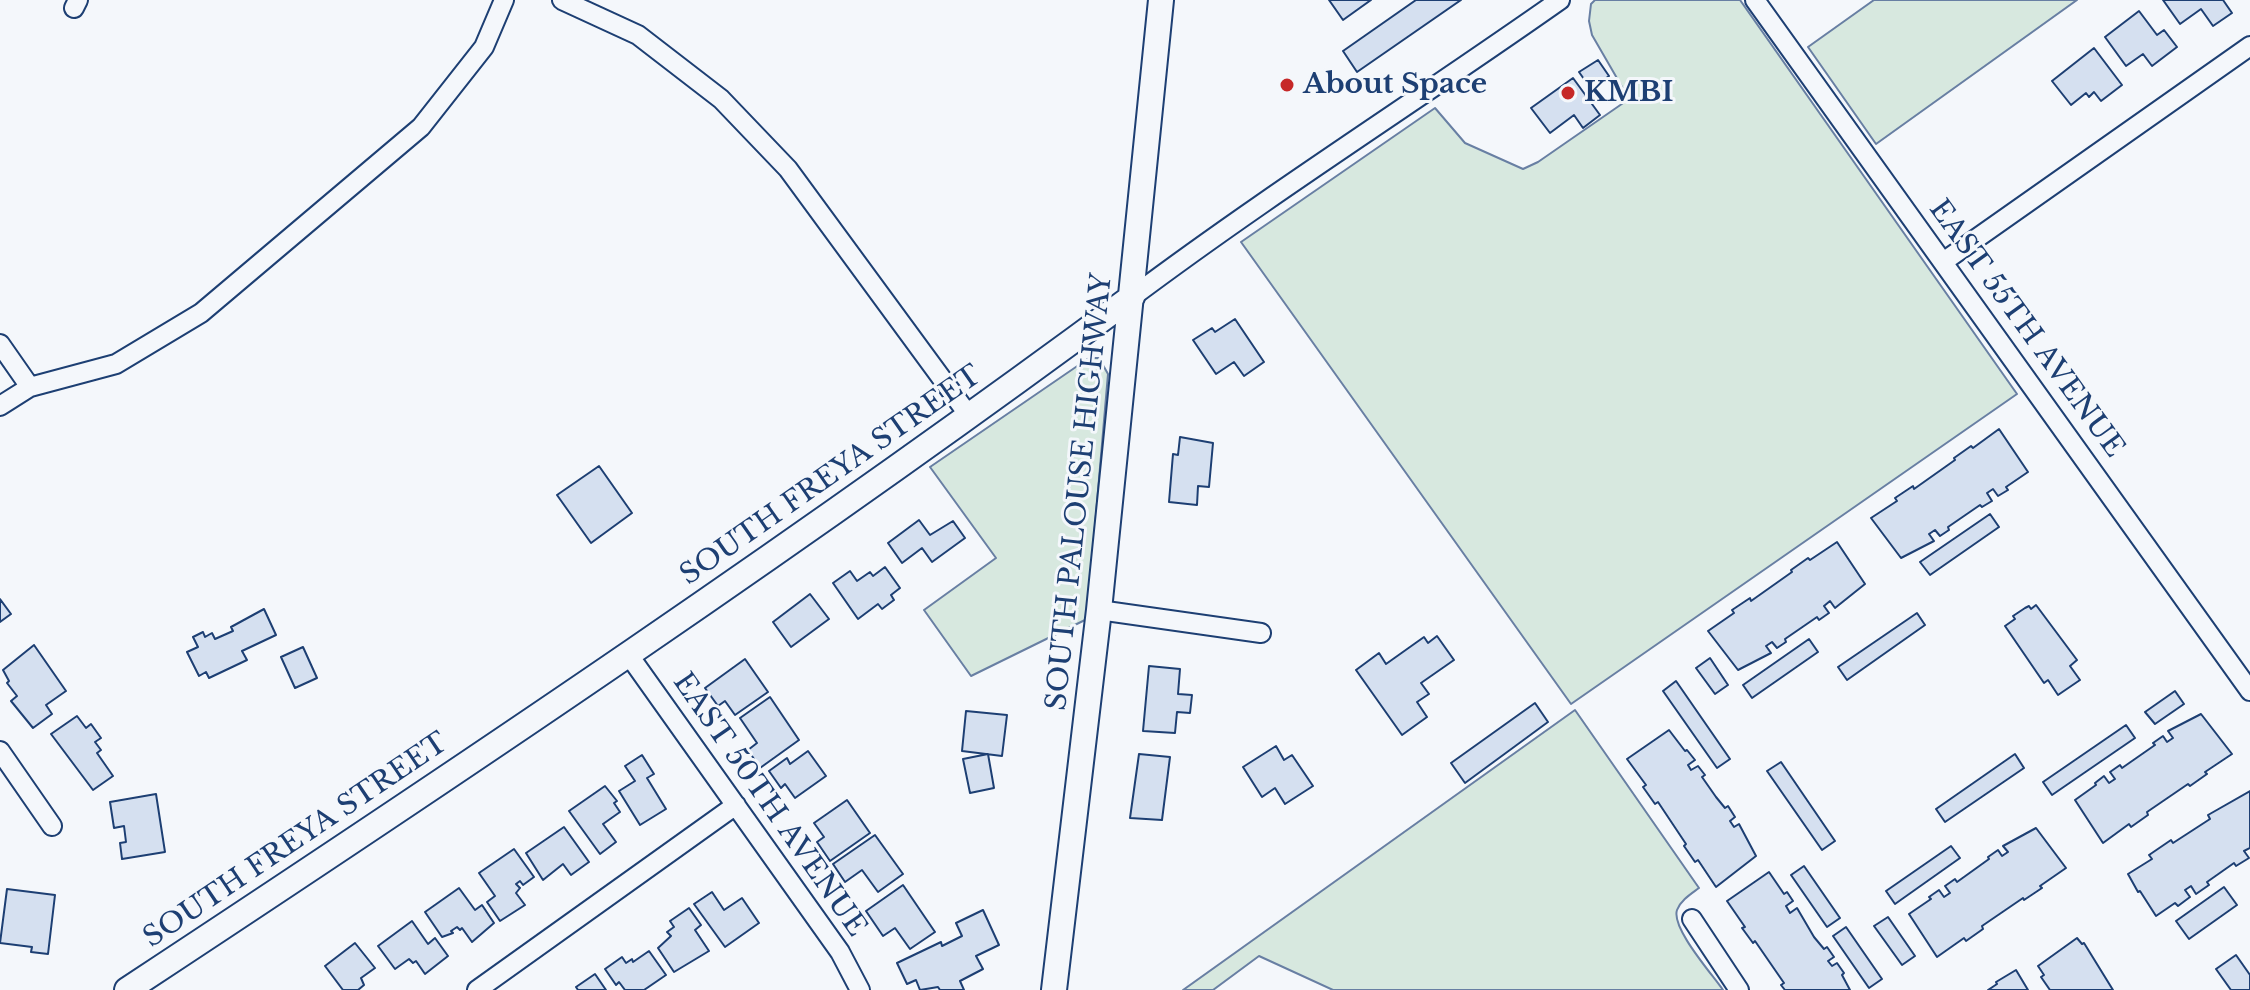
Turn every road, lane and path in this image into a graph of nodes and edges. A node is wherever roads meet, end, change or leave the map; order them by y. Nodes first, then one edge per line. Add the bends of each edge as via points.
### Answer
1 (504, 0) edge
2 (562, 0) edge
3 (1161, 0) edge
4 (1560, 0) edge
5 (1755, 0) edge
6 (2250, 46) edge
7 (1943, 262) junction
8 (1132, 297) junction
9 (0, 344) edge
10 (30, 387) junction
11 (0, 406) edge
12 (970, 417) junction
13 (1099, 610) junction
14 (1261, 633) dead end
15 (628, 654) junction
16 (2250, 691) edge
17 (0, 751) edge
18 (736, 805) junction
19 (52, 826) dead end
20 (1692, 919) dead end
21 (127, 990) edge
22 (477, 990) edge
23 (860, 990) edge
24 (1054, 990) edge
25 (1739, 990) edge

1 - 10 street via 484,47 421,127 201,313 116,364
2 - 12 street via 638,35 721,99 788,169
3 - 8 main road, SOUTH PALOUSE HIGHWAY
4 - 8 street, SOUTH FREYA STREET via 1228,225
5 - 7 street, EAST 55TH AVENUE
6 - 7 street
7 - 16 street, EAST 55TH AVENUE
8 - 12 main road, SOUTH FREYA STREET
8 - 13 main road, SOUTH PALOUSE HIGHWAY
9 - 10 street
10 - 11 street
12 - 15 main road, SOUTH FREYA STREET
13 - 14 street
13 - 24 main road, SOUTH PALOUSE HIGHWAY
15 - 18 street, EAST 50TH AVENUE
15 - 21 main road, SOUTH FREYA STREET
17 - 19 street
18 - 22 street
18 - 23 street, EAST 50TH AVENUE via 840,952
20 - 25 street

